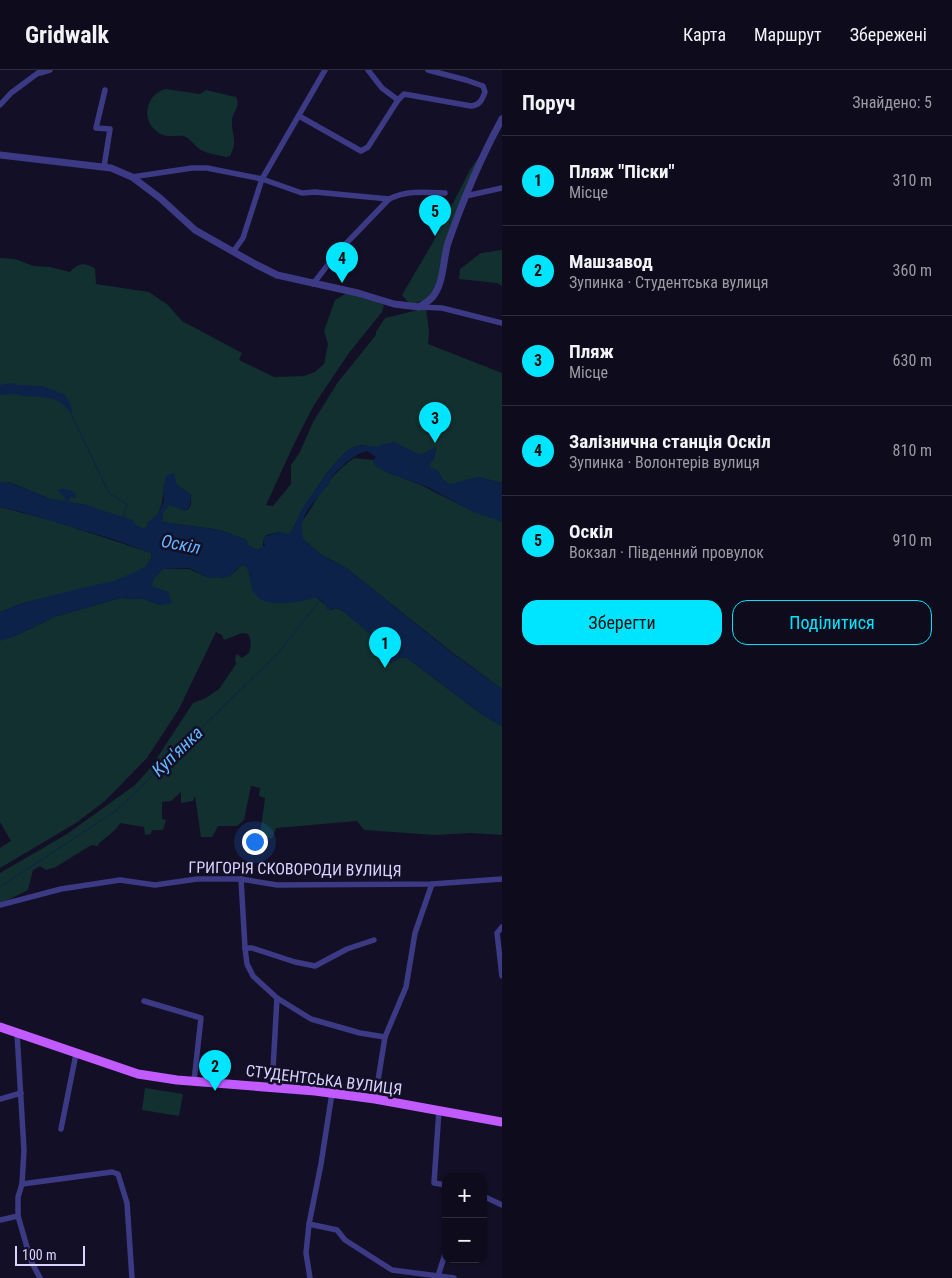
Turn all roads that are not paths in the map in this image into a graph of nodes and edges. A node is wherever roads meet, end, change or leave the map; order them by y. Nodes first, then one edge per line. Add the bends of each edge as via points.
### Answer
1 (42, 70) edge
2 (50, 70) edge
3 (325, 70) edge
4 (368, 70) edge
5 (428, 70) edge
6 (35, 74) junction
7 (105, 90) dead end
8 (398, 100) junction
9 (0, 105) edge
10 (299, 116) junction
11 (502, 119) edge
12 (0, 156) edge
13 (104, 167) junction
14 (132, 177) junction
15 (262, 179) junction
16 (502, 188) edge
17 (445, 193) dead end
18 (466, 196) junction
19 (389, 199) junction
20 (233, 252) junction
21 (313, 284) junction
22 (419, 307) junction
23 (502, 323) edge
24 (241, 879) junction
25 (502, 879) edge
26 (432, 884) junction
27 (0, 906) edge
28 (502, 927) edge
29 (374, 940) dead end
30 (245, 948) junction
31 (502, 976) edge
32 (277, 998) junction
33 (144, 1001) dead end
34 (0, 1027) edge
35 (17, 1033) junction
36 (385, 1037) junction
37 (76, 1054) junction
38 (194, 1081) junction
39 (272, 1087) junction
40 (21, 1093) junction
41 (332, 1093) junction
42 (0, 1099) edge
43 (375, 1099) junction
44 (440, 1110) junction
45 (502, 1122) edge
46 (61, 1128) dead end
47 (22, 1184) junction
48 (442, 1184) edge
49 (487, 1198) edge
50 (502, 1206) edge
51 (18, 1216) junction
52 (0, 1220) edge
53 (309, 1224) junction
54 (442, 1263) edge
55 (438, 1276) junction
56 (40, 1278) edge
57 (132, 1278) edge
58 (310, 1278) edge
59 (454, 1278) edge

1 - 6 street
2 - 6 street
3 - 10 street
4 - 8 street via 382,88
5 - 8 street via 483,86 485,92 481,102 471,106 404,94
6 - 9 street
7 - 13 street via 96,128 110,129
8 - 10 street via 368,147 361,151
10 - 15 street
11 - 18 street via 481,158
12 - 13 street
13 - 14 street
14 - 15 street via 206,168
14 - 20 street via 195,230
15 - 19 street via 302,193
15 - 20 street via 243,238
16 - 18 street
17 - 19 street via 414,192
18 - 22 street via 447,246 438,286 434,295
19 - 21 street
20 - 21 street via 277,275
21 - 22 street
22 - 23 street via 442,308
24 - 26 street, ГРИГОРІЯ СКОВОРОДИ ВУЛИЦЯ via 278,885
24 - 27 street, ГРИГОРІЯ СКОВОРОДИ ВУЛИЦЯ via 197,879 155,884 120,880 61,888
24 - 30 street
25 - 26 street, ГРИГОРІЯ СКОВОРОДИ ВУЛИЦЯ
26 - 36 street via 415,933 406,987
28 - 31 street via 497,933
29 - 30 street via 347,949 315,966
30 - 32 street via 252,976
32 - 36 street via 310,1019
32 - 39 street
33 - 38 street via 201,1018
34 - 35 main road, СТУДЕНТСЬКА ВУЛИЦЯ
35 - 37 main road, СТУДЕНТСЬКА ВУЛИЦЯ
35 - 40 street
36 - 43 street
37 - 38 main road, СТУДЕНТСЬКА ВУЛИЦЯ via 138,1074
37 - 46 street
38 - 39 main road, СТУДЕНТСЬКА ВУЛИЦЯ
39 - 41 main road, СТУДЕНТСЬКА ВУЛИЦЯ
40 - 42 street
40 - 47 street
41 - 43 main road, СТУДЕНТСЬКА ВУЛИЦЯ
41 - 53 street
43 - 44 main road, СТУДЕНТСЬКА ВУЛИЦЯ
44 - 45 main road, СТУДЕНТСЬКА ВУЛИЦЯ
44 - 48 street via 434,1182
47 - 51 street
47 - 57 street via 112,1172 118,1174 127,1204
49 - 50 street
51 - 52 street
51 - 56 street via 30,1261
53 - 55 street via 337,1230 345,1240 392,1270
53 - 58 street via 306,1253
54 - 55 street
55 - 59 street

